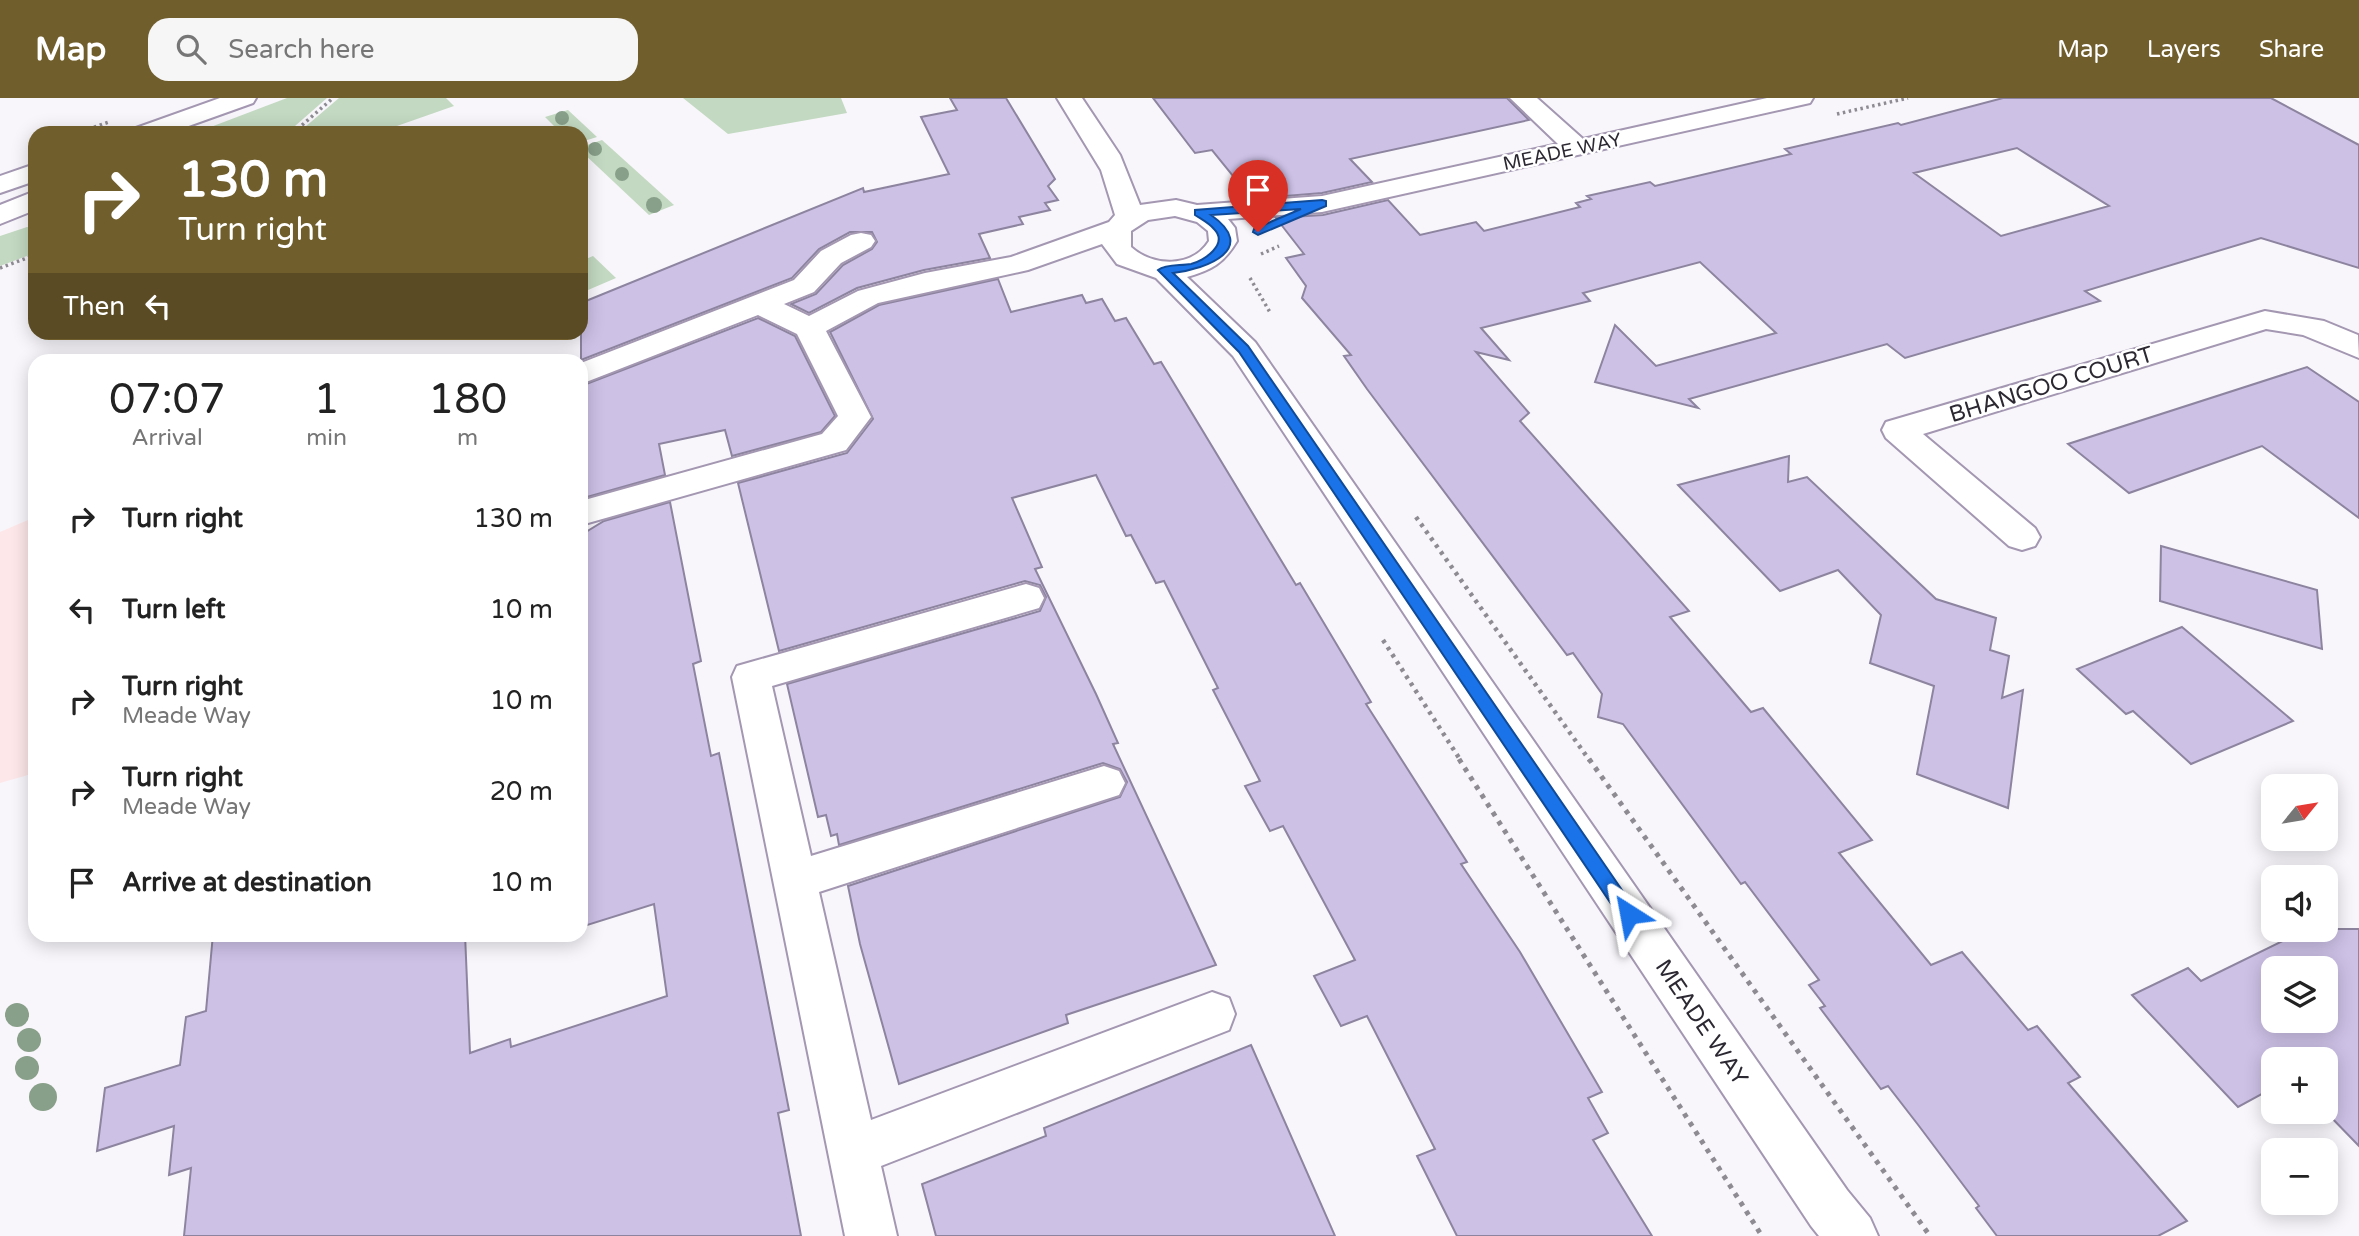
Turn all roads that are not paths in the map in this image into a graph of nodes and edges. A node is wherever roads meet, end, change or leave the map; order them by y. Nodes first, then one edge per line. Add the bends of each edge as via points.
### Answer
1 (246, 98) edge
2 (1069, 98) edge
3 (1522, 98) edge
4 (1801, 98) edge
5 (165, 126) edge
6 (188, 126) edge
7 (1103, 146) junction
8 (1578, 148) junction
9 (28, 175) edge
10 (0, 185) edge
11 (28, 202) edge
12 (1322, 204) junction
13 (1188, 211) junction
14 (0, 216) edge
15 (1124, 223) junction
16 (861, 241) dead end
17 (1216, 255) junction
18 (1134, 263) junction
19 (1018, 264) junction
20 (1164, 270) junction
21 (804, 286) junction
22 (759, 304) junction
23 (852, 306) junction
24 (808, 327) junction
25 (2359, 348) edge
26 (1244, 349) junction
27 (588, 371) edge
28 (588, 511) edge
29 (2022, 537) dead end
30 (1026, 598) dead end
31 (1104, 783) dead end
32 (795, 880) junction
33 (1212, 1014) dead end
34 (853, 1152) junction
35 (1839, 1227) edge
36 (871, 1236) edge

1 - 5 street
1 - 6 street
2 - 7 street
3 - 8 street
4 - 8 street, MEADE WAY
7 - 13 street via 1144,187
7 - 15 street via 1126,197
8 - 12 street, MEADE WAY
9 - 10 street
11 - 14 street
12 - 13 street, MEADE WAY
12 - 17 street, MEADE WAY
13 - 15 street, MEADE WAY via 1159,209
13 - 17 street via 1221,228 1225,238
15 - 18 street via 1115,237 1117,247
15 - 19 street, MEADE WAY
16 - 21 street via 831,257
17 - 20 street via 1195,267
17 - 26 street, MEADE WAY
18 - 19 street
18 - 20 street
19 - 23 street via 925,282 868,297
20 - 26 street, MEADE WAY
21 - 22 street
21 - 23 street
22 - 24 street
22 - 27 street
23 - 24 street
24 - 28 street via 855,417 834,442
25 - 29 street, BHANGOO COURT via 2325,330 2292,321 2264,320 1898,430
26 - 35 street, MEADE WAY
30 - 32 street via 751,677
31 - 32 street
32 - 34 street
33 - 34 street
34 - 36 street

